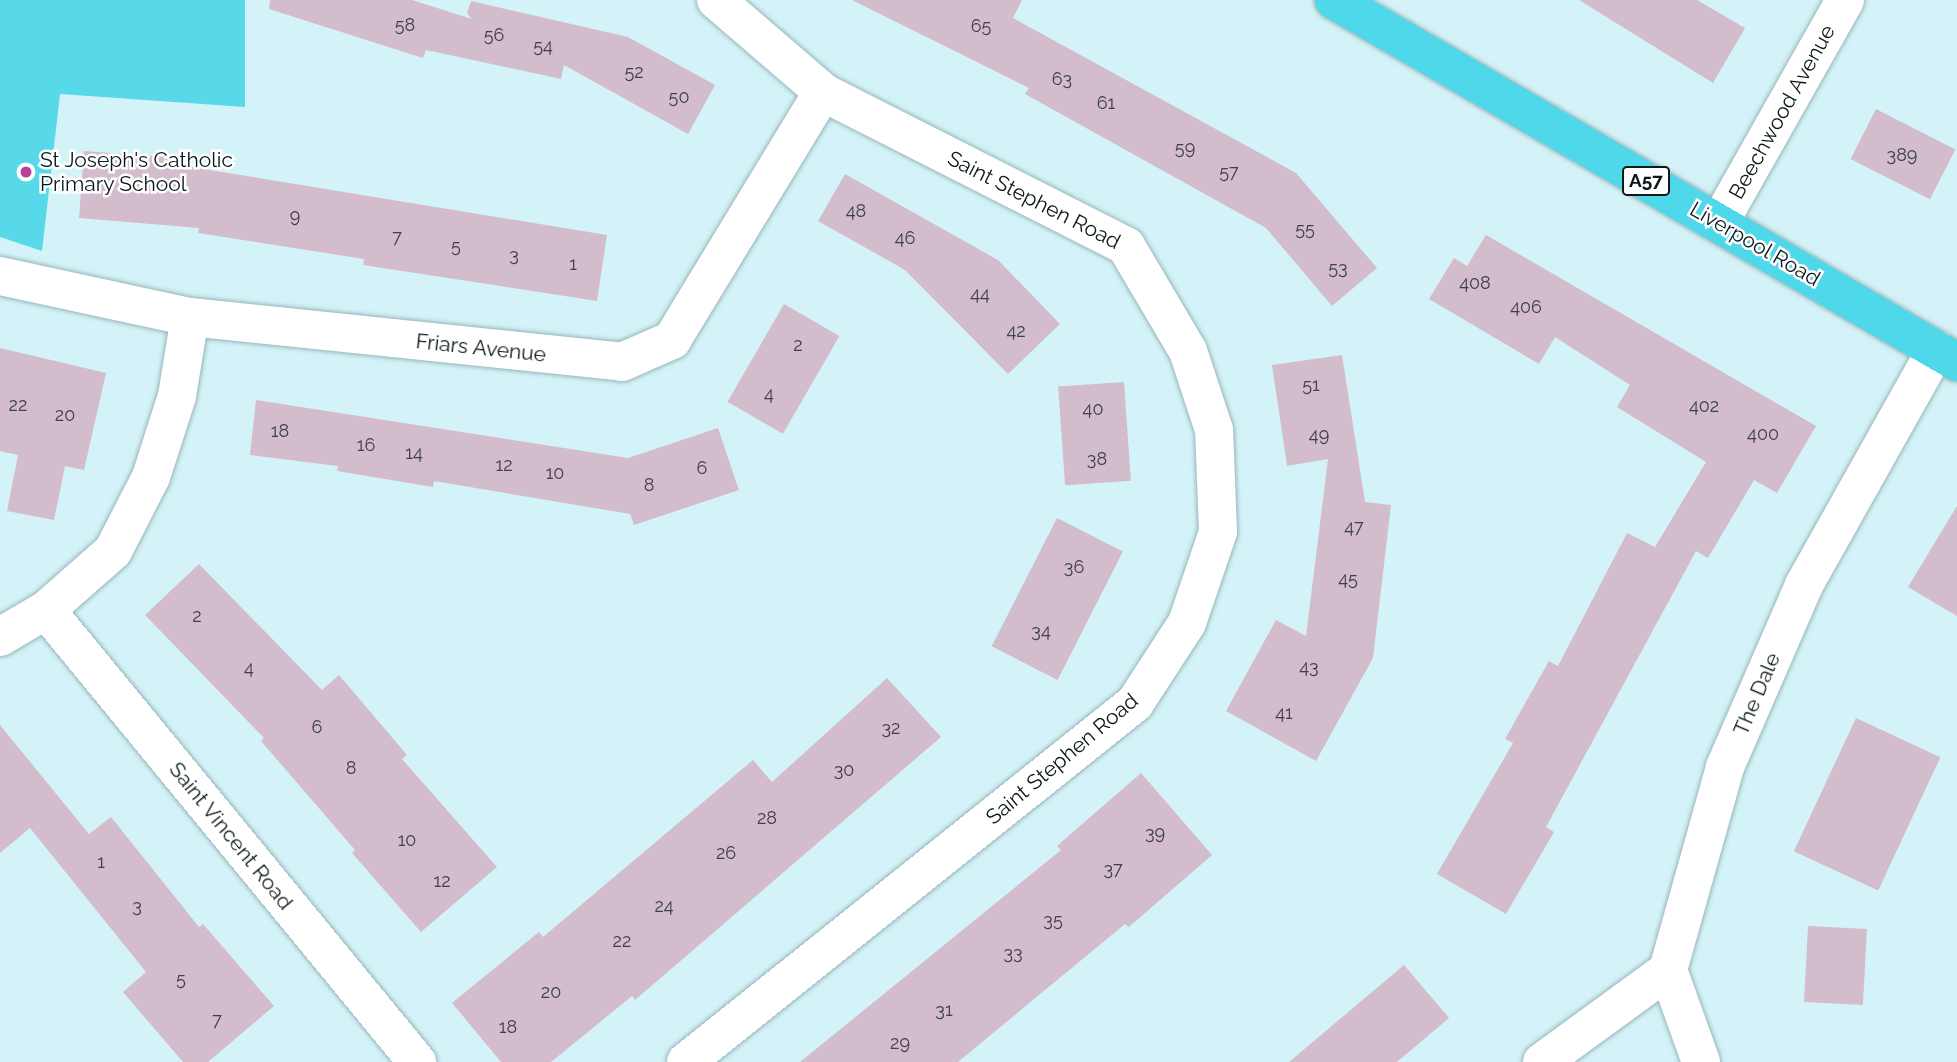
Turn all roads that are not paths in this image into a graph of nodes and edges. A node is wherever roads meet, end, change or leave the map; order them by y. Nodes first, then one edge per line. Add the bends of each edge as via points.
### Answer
1 (716, 0) edge
2 (1334, 0) edge
3 (1844, 0) edge
4 (823, 92) junction
5 (1719, 223) junction
6 (0, 276) edge
7 (190, 317) junction
8 (1947, 356) edge
9 (46, 610) junction
10 (0, 637) edge
11 (1668, 970) junction
12 (416, 1062) edge
13 (685, 1062) edge
14 (1542, 1062) edge
15 (1701, 1062) edge

1 - 4 street, Saint Stephen Road
2 - 5 highway, Liverpool Road / A57
3 - 5 street, Beechwood Avenue
4 - 7 street, Friars Avenue via 672,340 622,362
4 - 13 street, Saint Stephen Road via 1126,246 1188,351 1214,430 1218,532 1186,622 1135,703
5 - 8 highway, Liverpool Road / A57
6 - 7 street, Friars Avenue
7 - 9 street via 177,396 151,477 113,551
8 - 11 street, The Dale via 1804,585 1726,767
9 - 10 street
9 - 12 street, Saint Vincent Road
11 - 14 street
11 - 15 street

